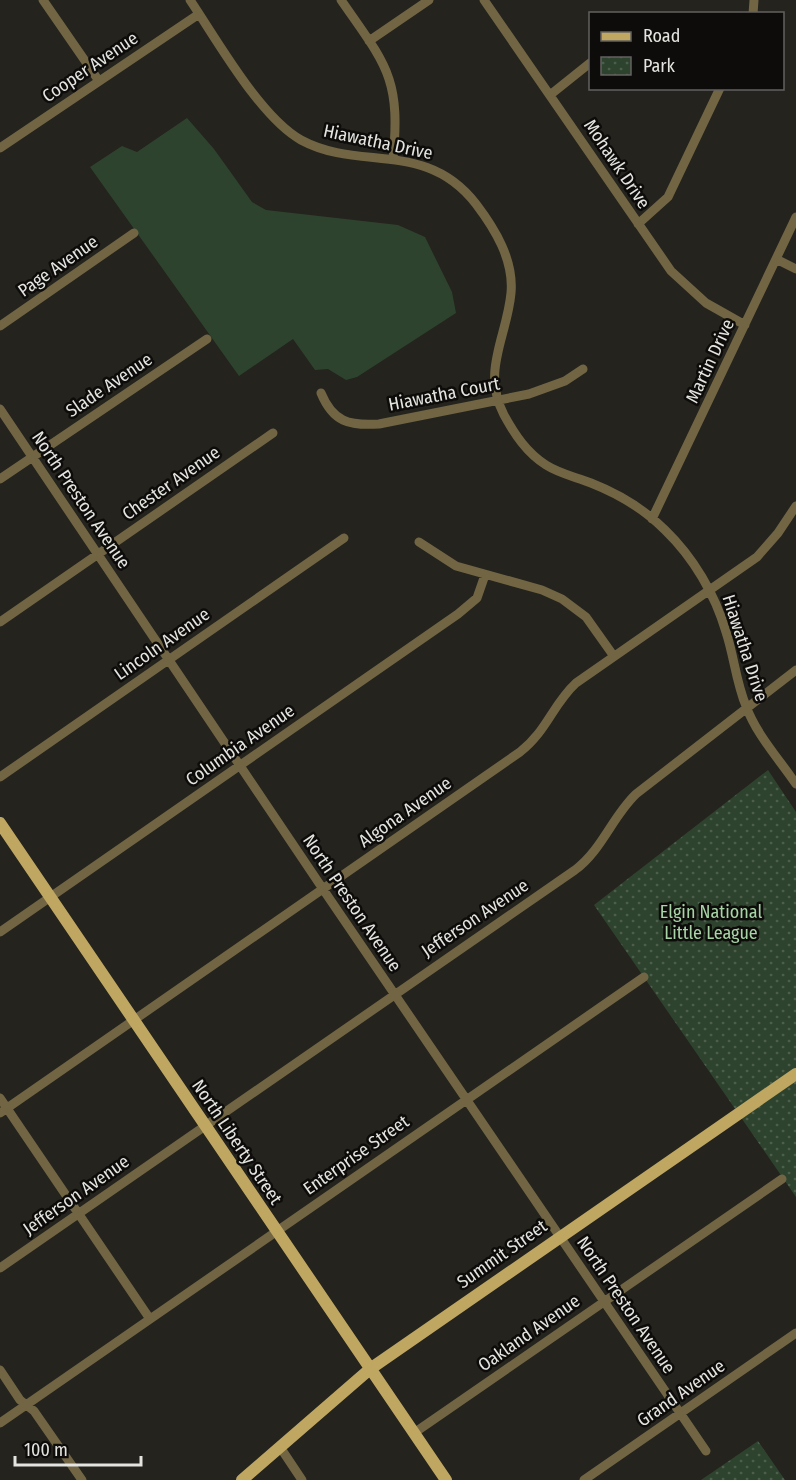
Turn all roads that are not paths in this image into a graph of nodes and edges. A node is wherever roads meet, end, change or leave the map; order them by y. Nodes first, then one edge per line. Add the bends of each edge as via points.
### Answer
1 (43, 0) edge
2 (190, 0) edge
3 (341, 0) edge
4 (429, 0) edge
5 (484, 0) edge
6 (199, 14) junction
7 (369, 41) junction
8 (589, 65) edge
9 (99, 81) junction
10 (719, 90) edge
11 (550, 95) junction
12 (0, 148) edge
13 (393, 159) junction
14 (796, 217) edge
15 (638, 224) junction
16 (134, 233) dead end
17 (776, 259) junction
18 (796, 269) edge
19 (745, 325) junction
20 (0, 326) edge
21 (207, 339) dead end
22 (583, 369) dead end
23 (321, 393) dead end
24 (498, 400) junction
25 (0, 409) edge
26 (273, 433) dead end
27 (33, 458) junction
28 (0, 479) edge
29 (796, 506) edge
30 (652, 519) junction
31 (344, 538) dead end
32 (419, 542) dead end
33 (97, 554) junction
34 (485, 575) junction
35 (708, 590) junction
36 (0, 622) edge
37 (613, 655) junction
38 (168, 660) junction
39 (796, 670) edge
40 (746, 709) junction
41 (239, 765) junction
42 (0, 777) edge
43 (796, 784) edge
44 (0, 823) edge
45 (322, 889) junction
46 (51, 897) junction
47 (0, 932) edge
48 (644, 977) dead end
49 (394, 994) junction
50 (133, 1021) junction
51 (796, 1074) edge
52 (0, 1098) edge
53 (465, 1099) junction
54 (3, 1110) edge
55 (204, 1126) junction
56 (782, 1179) dead end
57 (78, 1214) junction
58 (275, 1231) junction
59 (560, 1236) junction
60 (0, 1268) edge
61 (603, 1302) junction
62 (150, 1319) junction
63 (796, 1333) edge
64 (370, 1369) junction
65 (0, 1370) edge
66 (27, 1405) junction
67 (680, 1414) junction
68 (0, 1423) edge
69 (414, 1433) junction
70 (280, 1447) junction
71 (706, 1451) dead end
72 (81, 1480) edge
73 (242, 1480) edge
74 (302, 1480) edge
75 (446, 1480) edge
76 (585, 1480) edge

1 - 9 street
2 - 6 street, Hiawatha Drive
3 - 7 street
4 - 7 street
5 - 11 street, Mohawk Drive
6 - 9 street, Cooper Avenue
6 - 13 street, Hiawatha Drive via 267,112 289,132 326,149
7 - 13 street via 384,63 395,96
8 - 11 street
9 - 12 street, Cooper Avenue
10 - 15 street via 668,197
11 - 15 street, Mohawk Drive
13 - 24 street, Hiawatha Drive via 429,167 458,185 481,210 505,252 512,292 496,360
14 - 17 street, Martin Drive
15 - 19 street, Mohawk Drive via 686,286 706,303
16 - 20 street, Page Avenue
17 - 18 street
17 - 19 street, Martin Drive
19 - 30 street, Martin Drive
21 - 27 street, Slade Avenue
22 - 24 street, Hiawatha Court via 546,389
23 - 24 street, Hiawatha Court via 334,416 364,424
24 - 30 street, Hiawatha Drive via 515,435 537,459 554,470 614,493
25 - 27 street, North Preston Avenue
26 - 33 street, Chester Avenue
27 - 28 street, Slade Avenue
27 - 33 street, North Preston Avenue
29 - 35 street, Algona Avenue via 760,554
30 - 35 street, Hiawatha Drive via 684,551
31 - 38 street, Lincoln Avenue
32 - 34 street via 452,565
33 - 36 street, Chester Avenue
33 - 38 street, North Preston Avenue
34 - 37 street via 542,590 567,602 590,621
34 - 41 street, Columbia Avenue via 477,598 460,612
35 - 37 street, Algona Avenue
35 - 40 street, Hiawatha Drive via 725,626
37 - 45 street, Algona Avenue via 573,686 543,730 525,748
38 - 41 street, North Preston Avenue
38 - 42 street, Lincoln Avenue
39 - 40 street, Jefferson Avenue
40 - 43 street, Hiawatha Drive
40 - 49 street, Jefferson Avenue via 631,799 583,863
41 - 45 street, North Preston Avenue
41 - 46 street, Columbia Avenue
44 - 46 main road, North Liberty Street
45 - 49 street, North Preston Avenue
45 - 50 street, Algona Avenue
46 - 47 street, Columbia Avenue
46 - 50 main road, North Liberty Street
48 - 53 street, Enterprise Street
49 - 53 street, North Preston Avenue
49 - 55 street, Jefferson Avenue
50 - 54 street, Algona Avenue
50 - 55 main road, North Liberty Street
51 - 59 main road, Summit Street
52 - 54 street
53 - 58 street, Enterprise Street
53 - 59 street, North Preston Avenue
54 - 57 street
55 - 57 street, Jefferson Avenue
55 - 58 main road, North Liberty Street
56 - 61 street, Oakland Avenue
57 - 60 street, Jefferson Avenue
57 - 62 street
58 - 62 street, Enterprise Street
58 - 64 main road, North Liberty Street
59 - 61 street, North Preston Avenue
59 - 64 main road, Summit Street
61 - 67 street, North Preston Avenue
61 - 69 street, Oakland Avenue
62 - 66 street, Enterprise Street
63 - 67 street, Grand Avenue
64 - 69 main road, North Liberty Street
64 - 70 main road, Summit Street
65 - 66 street
66 - 68 street, Enterprise Street
66 - 72 street
67 - 71 street, North Preston Avenue
67 - 76 street, Grand Avenue
69 - 75 main road, North Liberty Street
70 - 73 main road, Summit Street
70 - 74 street

